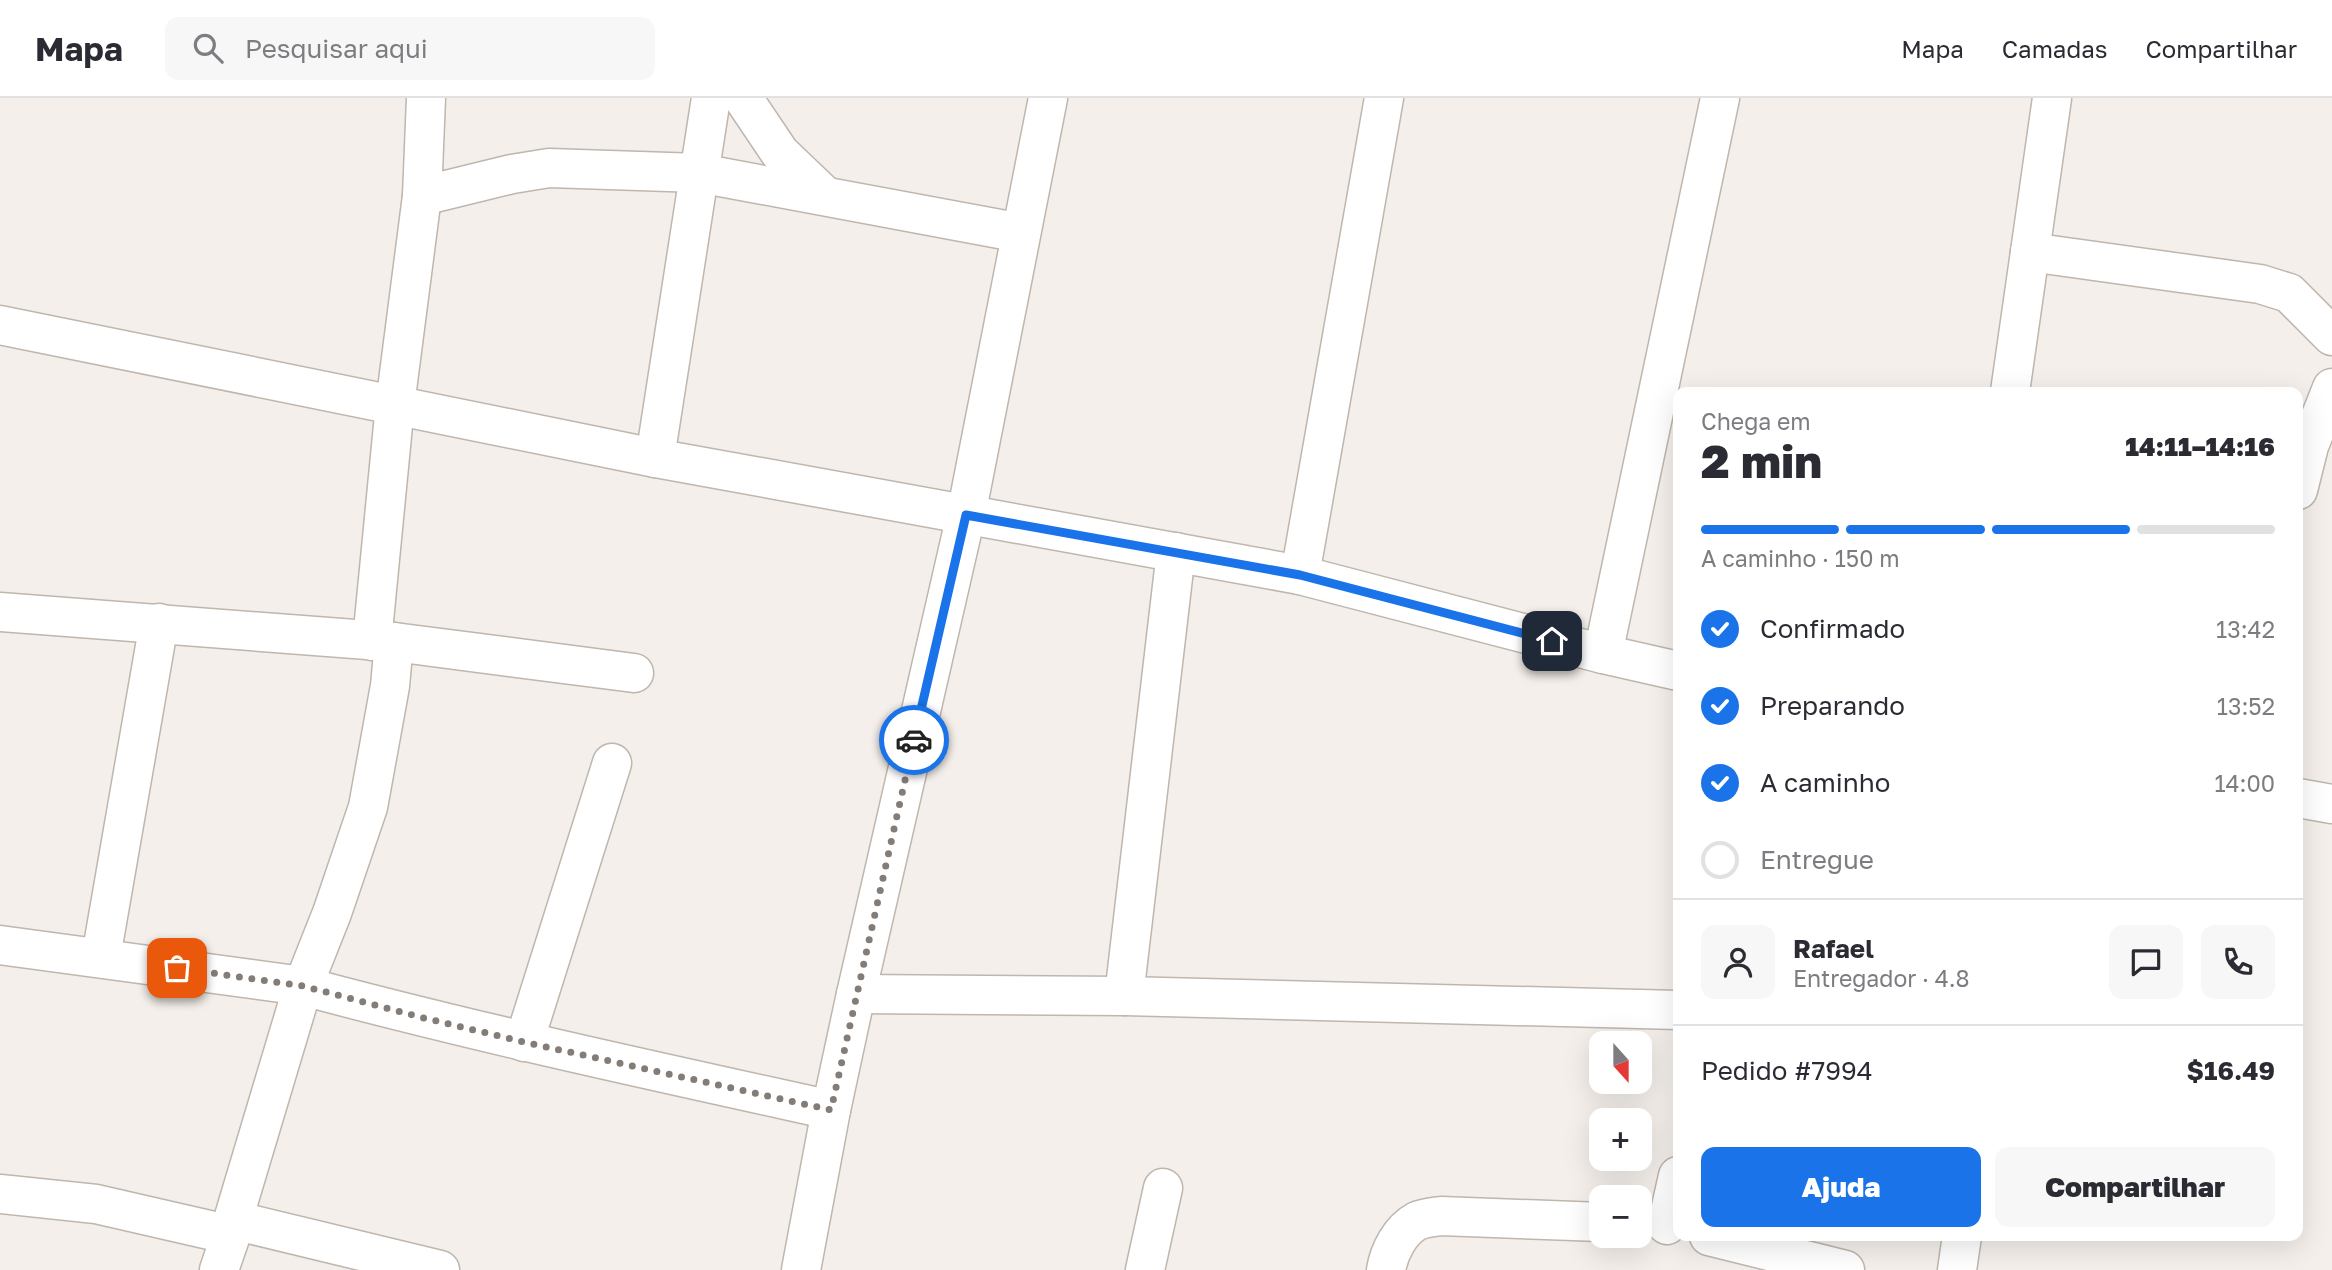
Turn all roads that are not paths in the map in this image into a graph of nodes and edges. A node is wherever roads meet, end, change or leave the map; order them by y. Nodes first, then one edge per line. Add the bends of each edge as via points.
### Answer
1 (426, 98) edge
2 (710, 98) edge
3 (743, 98) edge
4 (1048, 98) edge
5 (1384, 98) edge
6 (1720, 98) edge
7 (2052, 98) edge
8 (699, 173) junction
9 (824, 195) junction
10 (422, 196) junction
11 (1021, 233) junction
12 (2030, 252) junction
13 (0, 325) edge
14 (2332, 336) edge
15 (2011, 387) edge
16 (2332, 388) edge
17 (396, 405) junction
18 (2321, 449) edge
19 (654, 458) junction
20 (2303, 481) edge
21 (966, 515) junction
22 (1176, 552) junction
23 (1300, 575) junction
24 (0, 611) edge
25 (159, 623) junction
26 (383, 642) junction
27 (1603, 654) junction
28 (1673, 670) edge
29 (634, 673) dead end
30 (612, 763) dead end
31 (2303, 799) edge
32 (2332, 804) edge
33 (0, 945) edge
34 (101, 957) junction
35 (303, 986) junction
36 (856, 993) junction
37 (1124, 996) junction
38 (1673, 1010) edge
39 (524, 1042) junction
40 (831, 1110) junction
41 (1163, 1188) dead end
42 (1673, 1191) edge
43 (0, 1194) edge
44 (1589, 1222) edge
45 (1662, 1225) edge
46 (232, 1227) junction
47 (1729, 1241) edge
48 (1961, 1241) edge
49 (219, 1270) edge
50 (440, 1270) edge
51 (801, 1270) edge
52 (1145, 1270) edge
53 (1386, 1270) edge
54 (1845, 1270) edge
55 (1957, 1270) edge

1 - 10 street
2 - 8 street
3 - 9 street via 780,153
4 - 11 street
5 - 23 street
6 - 27 street
7 - 12 street
8 - 9 street
8 - 10 street via 549,168
8 - 19 street
9 - 11 street
10 - 17 street
11 - 21 street
12 - 14 street via 2260,284 2289,293
12 - 15 street
13 - 17 street
16 - 18 street
17 - 19 street
17 - 26 street
18 - 20 street
19 - 21 street
21 - 22 street
21 - 36 street
22 - 23 street
22 - 37 street
23 - 27 street
24 - 25 street
25 - 26 street
25 - 34 street
26 - 29 street
26 - 35 street via 390,686 368,807
27 - 28 street
30 - 39 street
31 - 32 street
33 - 34 street
34 - 35 street
35 - 39 street
35 - 46 street
36 - 37 street
36 - 40 street
37 - 38 street
39 - 40 street
40 - 51 street
41 - 52 street
42 - 45 street
43 - 46 street via 96,1204
44 - 53 street via 1441,1216 1416,1222 1397,1240
46 - 49 street
46 - 50 street
47 - 54 street
48 - 55 street

